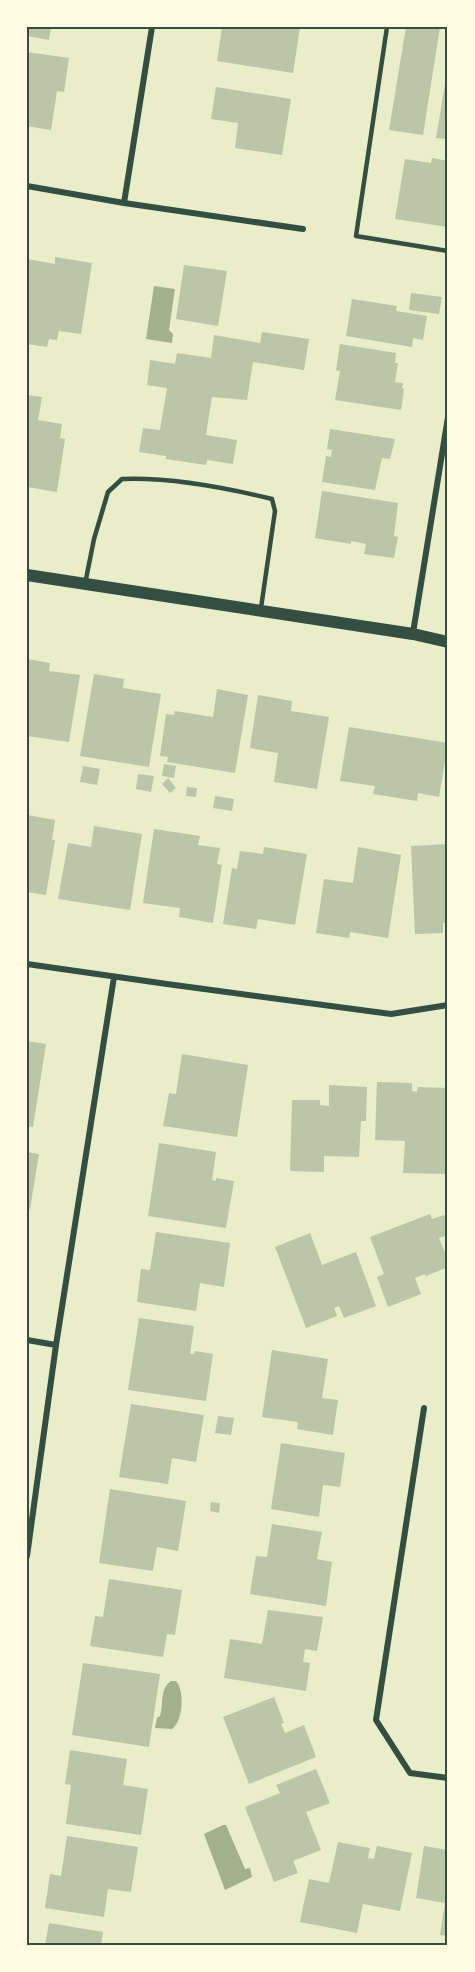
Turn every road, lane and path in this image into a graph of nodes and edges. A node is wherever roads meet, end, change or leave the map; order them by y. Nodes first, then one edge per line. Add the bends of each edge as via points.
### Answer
1 (152, 27) edge
2 (387, 27) edge
3 (27, 186) edge
4 (124, 203) junction
5 (303, 230) dead end
6 (448, 251) edge
7 (448, 417) edge
8 (27, 575) edge
9 (85, 584) junction
10 (261, 611) junction
11 (413, 634) junction
12 (448, 642) edge
13 (27, 964) edge
14 (114, 977) junction
15 (448, 1005) edge
16 (27, 1340) edge
17 (56, 1345) junction
18 (424, 1408) dead end
19 (27, 1556) edge
20 (448, 1778) edge

1 - 4 street
2 - 6 lane via 356,237
3 - 4 street
4 - 5 street
7 - 11 street
8 - 9 main road
9 - 10 main road
9 - 10 lane via 108,492 122,479 174,481 272,499 275,511
10 - 11 main road
11 - 12 main road
13 - 14 street
14 - 15 street via 391,1014
14 - 17 street
16 - 17 street
17 - 19 street
18 - 20 street via 375,1720 410,1773

